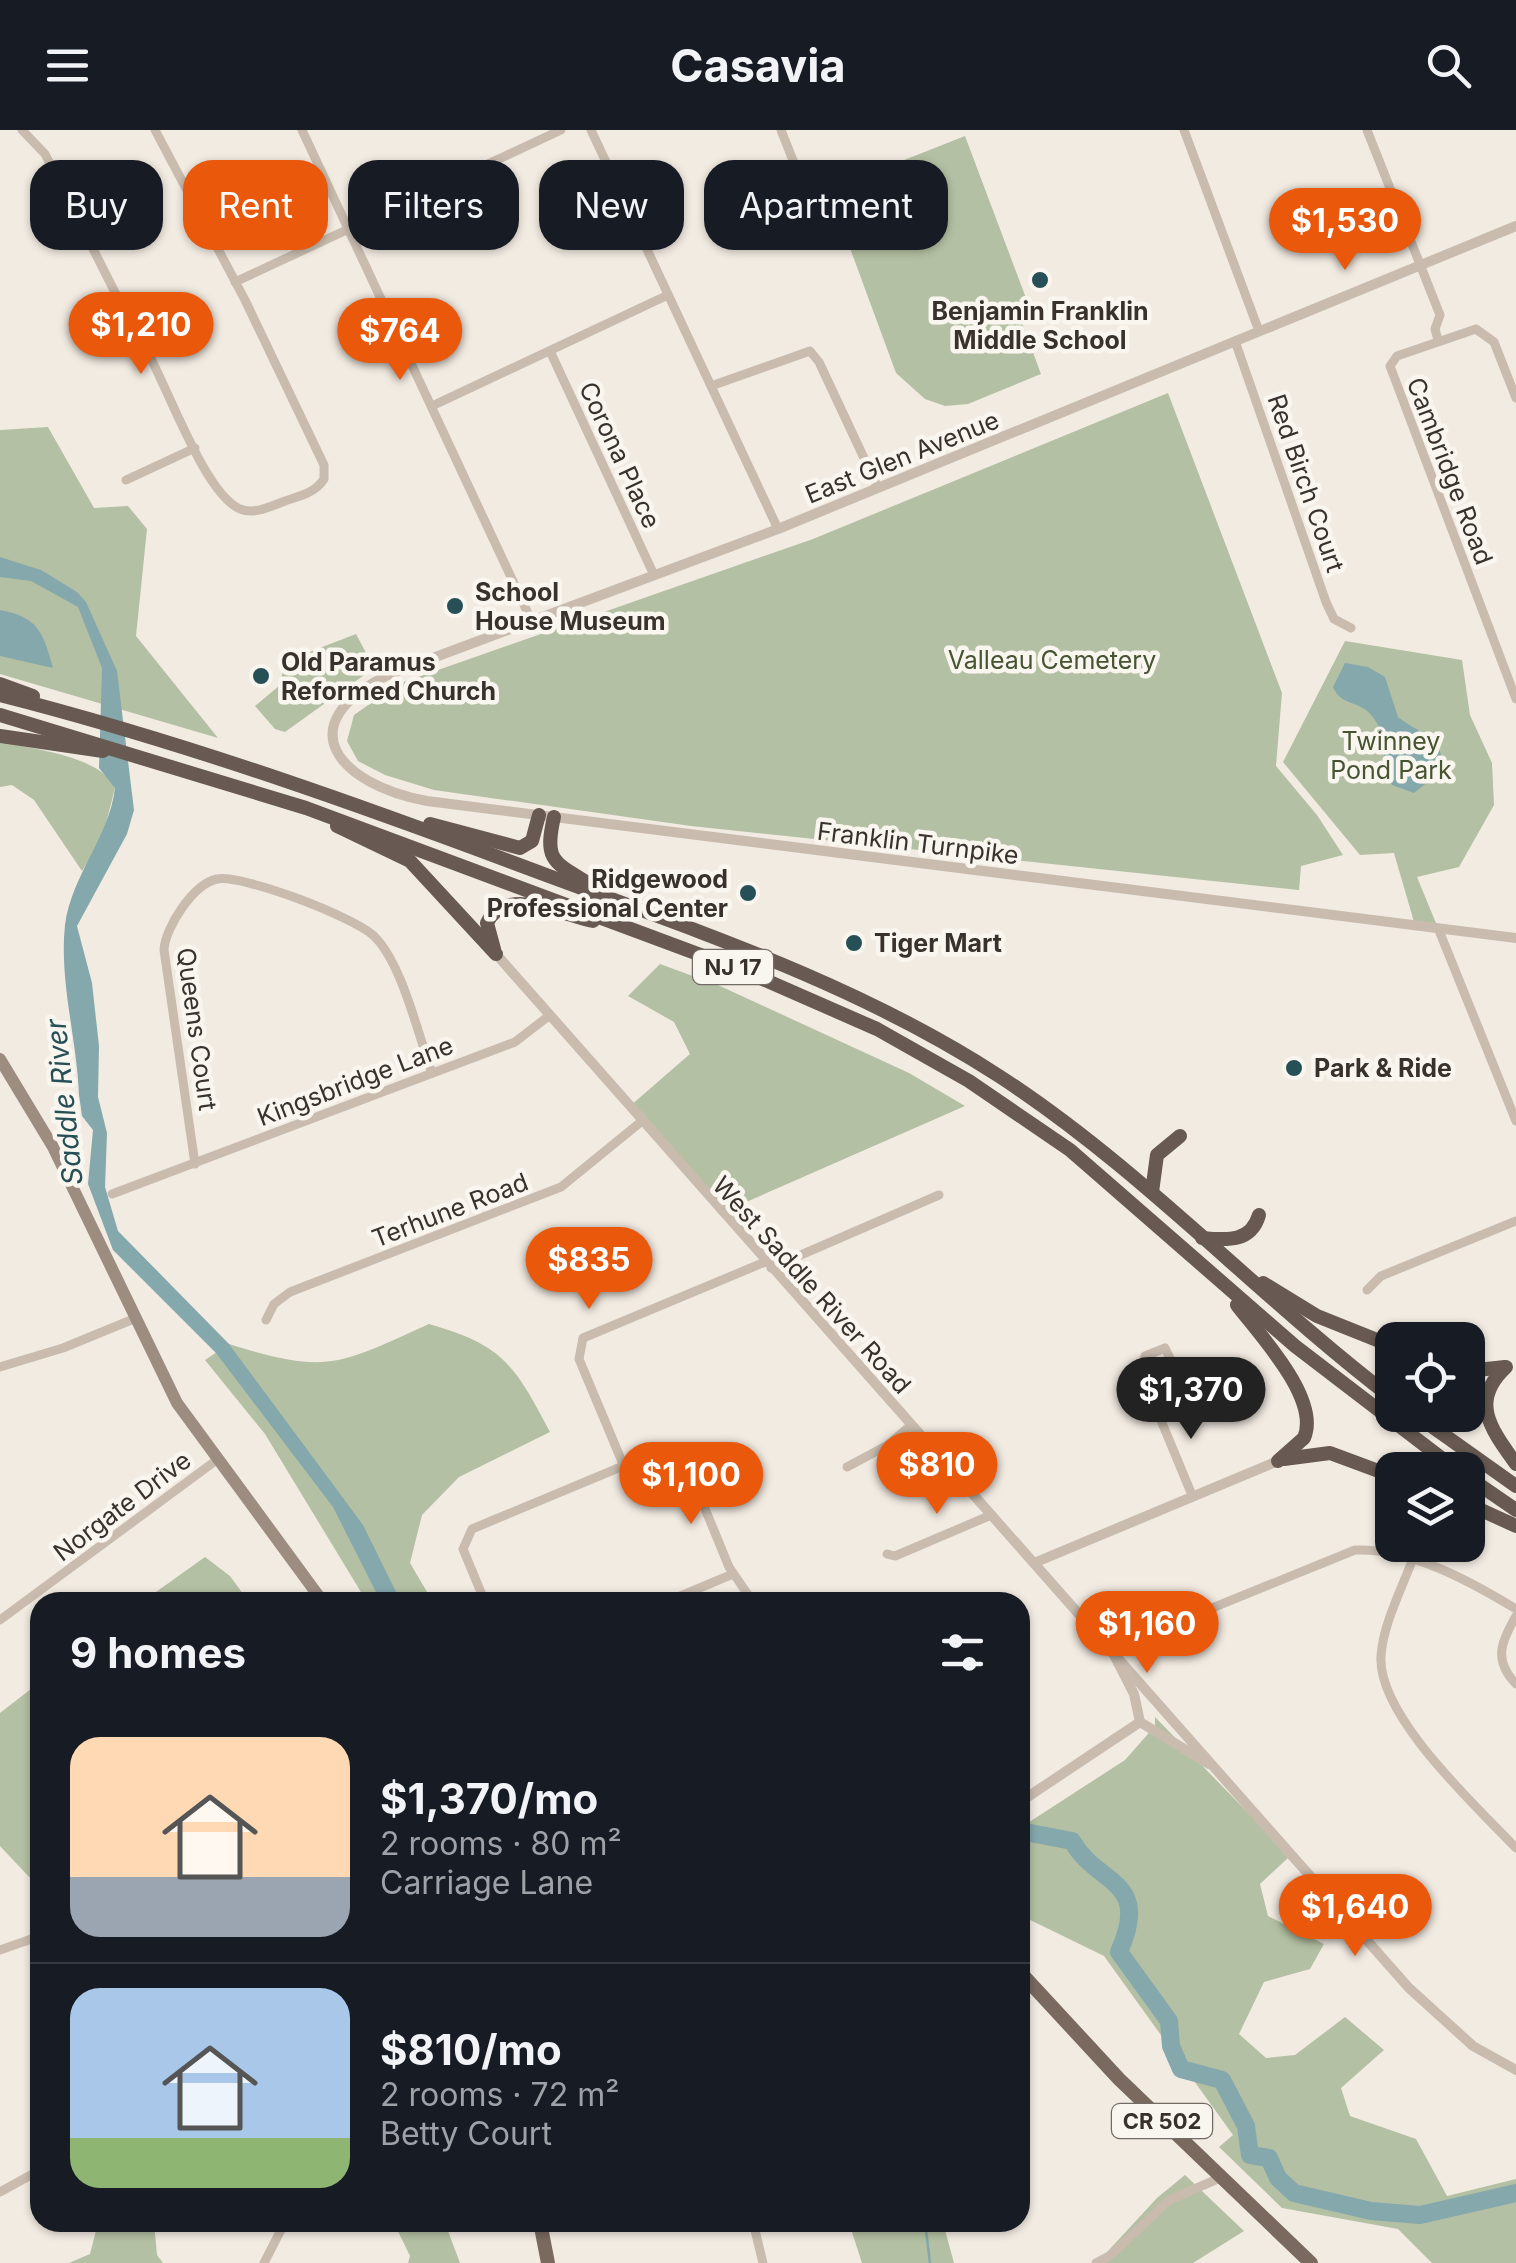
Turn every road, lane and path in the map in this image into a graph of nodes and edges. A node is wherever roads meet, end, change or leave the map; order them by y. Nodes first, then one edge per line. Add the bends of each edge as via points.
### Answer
1 (22, 130) edge
2 (155, 130) edge
3 (302, 130) edge
4 (561, 130) edge
5 (591, 130) edge
6 (780, 130) edge
7 (1184, 130) edge
8 (1367, 130) edge
9 (496, 160) edge
10 (793, 160) edge
11 (348, 226) edge
12 (1516, 226) edge
13 (348, 228) edge
14 (359, 250) edge
15 (1421, 265) junction
16 (235, 282) junction
17 (668, 295) junction
18 (1440, 315) junction
19 (1259, 331) junction
20 (1456, 332) junction
21 (1235, 340) junction
22 (1438, 340) junction
23 (550, 351) junction
24 (711, 386) junction
25 (1516, 398) edge
26 (432, 406) junction
27 (195, 448) junction
28 (126, 480) dead end
29 (878, 488) junction
30 (778, 530) junction
31 (654, 575) junction
32 (532, 622) junction
33 (1351, 628) dead end
34 (0, 684) edge
35 (0, 695) edge
36 (1516, 699) edge
37 (75, 714) junction
38 (0, 715) edge
39 (0, 736) edge
40 (76, 741) junction
41 (335, 746) joint
42 (306, 808) junction
43 (390, 816) junction
44 (546, 816) junction
45 (619, 902) junction
46 (1438, 928) junction
47 (634, 929) junction
48 (1516, 930) edge
49 (1516, 938) edge
50 (496, 954) junction
51 (550, 1015) junction
52 (0, 1059) edge
53 (432, 1073) junction
54 (642, 1121) junction
55 (1516, 1121) edge
56 (1180, 1136) dead end
57 (196, 1164) junction
58 (1152, 1192) junction
59 (112, 1194) dead end
60 (939, 1195) dead end
61 (1258, 1216) dead end
62 (1516, 1221) edge
63 (1202, 1238) junction
64 (1228, 1261) junction
65 (768, 1265) junction
66 (1215, 1277) junction
67 (1367, 1290) dead end
68 (136, 1318) junction
69 (266, 1320) dead end
70 (1375, 1339) edge
71 (1511, 1365) edge
72 (0, 1366) edge
73 (1485, 1369) edge
74 (1375, 1384) edge
75 (1154, 1403) junction
76 (910, 1426) junction
77 (1440, 1432) edge
78 (1433, 1452) edge
79 (218, 1460) junction
80 (1278, 1461) junction
81 (624, 1464) junction
82 (1516, 1464) edge
83 (847, 1467) dead end
84 (1375, 1470) edge
85 (1516, 1486) edge
86 (1485, 1489) edge
87 (1192, 1496) junction
88 (1516, 1510) edge
89 (1485, 1512) edge
90 (989, 1516) junction
91 (1516, 1526) edge
92 (1375, 1552) edge
93 (888, 1554) dead end
94 (1412, 1562) edge
95 (1415, 1562) edge
96 (1034, 1563) junction
97 (733, 1574) junction
98 (38, 1592) edge
99 (317, 1592) edge
100 (481, 1592) edge
101 (690, 1592) edge
102 (746, 1592) edge
103 (30, 1598) edge
104 (1516, 1612) edge
105 (0, 1620) edge
106 (1111, 1649) junction
107 (1516, 1684) edge
108 (1140, 1722) junction
109 (1215, 1766) junction
110 (1030, 1795) edge
111 (1516, 1848) edge
112 (30, 1940) edge
113 (0, 1950) edge
114 (1030, 1983) edge
115 (1516, 2070) edge
116 (30, 2176) edge
117 (1220, 2178) junction
118 (0, 2192) edge
119 (280, 2232) edge
120 (542, 2232) edge
121 (755, 2232) edge
122 (264, 2263) edge
123 (548, 2263) edge
124 (762, 2263) edge
125 (1096, 2263) edge
126 (1311, 2263) edge

1 - 27 street via 54,170
2 - 16 street
3 - 11 street
4 - 9 street
5 - 17 street
6 - 10 street
7 - 19 street
8 - 15 street
12 - 15 street, East Glen Avenue
13 - 16 street
14 - 26 street
15 - 18 street
15 - 19 street, East Glen Avenue
16 - 27 street via 324,464 324,479 313,491 258,510 240,509 207,474
17 - 23 street
17 - 24 street
18 - 20 street
18 - 22 street
19 - 21 street, East Glen Avenue
20 - 22 street, Cambridge Road
20 - 25 street via 1476,329 1489,336
21 - 29 street, East Glen Avenue
21 - 33 street, Red Birch Court via 1326,602 1334,618
22 - 36 street, Cambridge Road via 1398,356 1390,372
23 - 26 street
23 - 31 street, Corona Place
24 - 29 street via 803,351 813,354
24 - 30 street
26 - 32 street
27 - 28 street
29 - 30 street, East Glen Avenue
30 - 31 street, East Glen Avenue
31 - 32 street, East Glen Avenue
32 - 41 street, East Glen Avenue via 362,689 337,718
34 - 37 highway
35 - 37 highway, NJ 17
37 - 43 highway, NJ 17
38 - 40 highway
39 - 40 highway
40 - 42 highway, NJ 17
41 - 44 street, Franklin Turnpike via 355,775 390,792
42 - 47 highway, NJ 17
42 - 50 highway via 410,860
43 - 44 highway via 514,848 532,841
43 - 45 highway, NJ 17
44 - 45 highway via 555,862
44 - 46 street, Franklin Turnpike
45 - 58 highway, NJ 17 via 798,970 924,1031 1042,1105
46 - 49 street, Franklin Turnpike
46 - 55 street
47 - 50 highway via 540,907 505,906 487,923
47 - 66 highway, NJ 17 via 830,1006 954,1072 1084,1161
48 - 49 street
50 - 51 street, West Saddle River Road
51 - 53 street, Kingsbridge Lane via 524,1038
51 - 54 street, West Saddle River Road
52 - 68 main road via 54,1148
53 - 57 street, Kingsbridge Lane
53 - 57 street, Queens Court via 391,961 365,928 235,880 212,881 166,935 164,950
54 - 65 street, West Saddle River Road
54 - 69 street, Terhune Road via 561,1188 290,1292
56 - 58 highway via 1157,1155
57 - 59 street, Kingsbridge Lane
58 - 63 highway, NJ 17
60 - 65 street
61 - 63 highway via 1240,1238
62 - 67 street via 1381,1276
63 - 64 highway, NJ 17
64 - 70 highway via 1317,1316
64 - 74 highway, NJ 17
65 - 76 street, West Saddle River Road
65 - 81 street via 584,1338 579,1359
66 - 78 highway, NJ 17
66 - 80 highway via 1268,1344 1306,1409 1306,1432
68 - 72 street
68 - 79 main road via 176,1403
71 - 73 highway
71 - 82 highway via 1490,1383 1484,1401
75 - 75 street via 1180,1377 1165,1348 1140,1362
75 - 87 street
76 - 83 street
76 - 90 street, West Saddle River Road
77 - 85 highway
79 - 98 street, Norgate Drive
79 - 99 main road
80 - 84 highway via 1330,1453
80 - 87 street
81 - 97 street via 657,1450 679,1455
81 - 100 street via 468,1532 463,1550
86 - 88 highway
87 - 96 street
89 - 91 highway
90 - 93 street
90 - 96 street, West Saddle River Road
92 - 106 street via 1343,1552
94 - 111 street via 1382,1644 1383,1685 1401,1720
95 - 104 street via 1486,1590
96 - 106 street, West Saddle River Road
97 - 101 street
97 - 102 street
103 - 105 street, Norgate Drive
104 - 107 street via 1500,1656
106 - 108 street
106 - 109 street, West Saddle River Road
108 - 109 street
108 - 110 street
109 - 115 street, West Saddle River Road via 1418,1997 1473,2046
112 - 113 street
114 - 117 main road, CR 502
116 - 118 street
117 - 125 street via 1170,2200
117 - 126 main road, CR 502
119 - 122 street
120 - 123 main road
121 - 124 street

